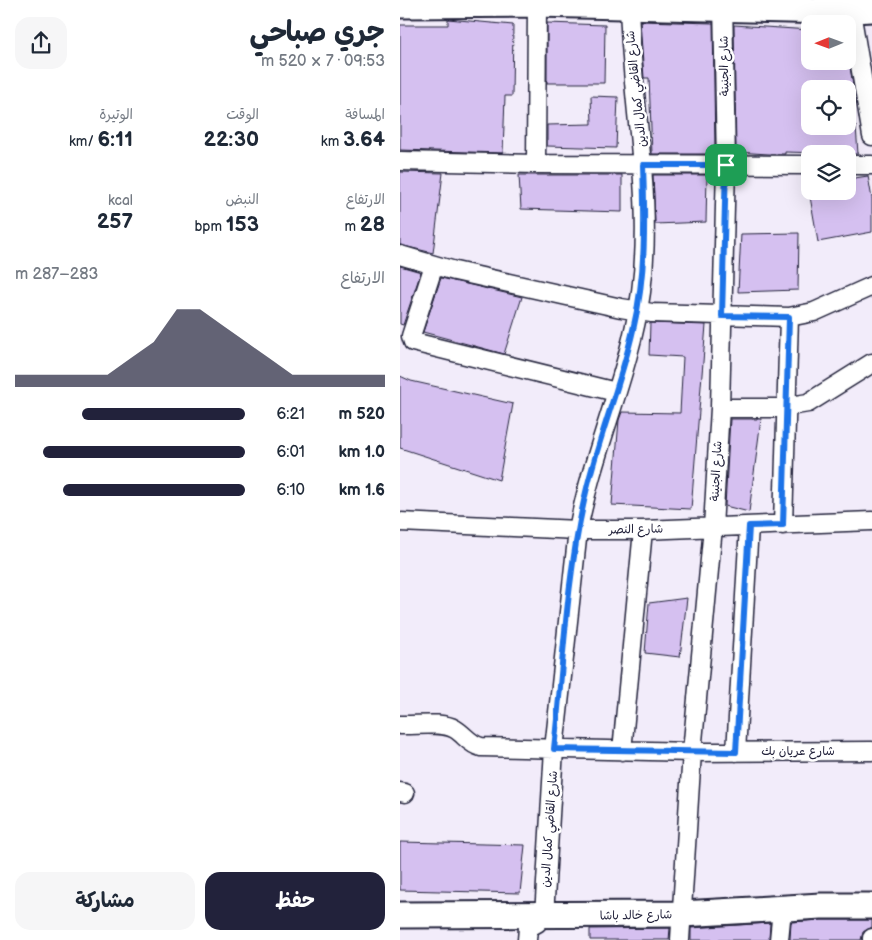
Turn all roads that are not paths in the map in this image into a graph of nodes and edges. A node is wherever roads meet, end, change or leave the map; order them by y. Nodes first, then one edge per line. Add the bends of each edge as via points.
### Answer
1 (537, 2) edge
2 (629, 3) edge
3 (723, 4) edge
4 (400, 5) edge
5 (857, 6) edge
6 (872, 136) edge
7 (400, 161) edge
8 (536, 164) junction
9 (643, 165) junction
10 (726, 165) junction
11 (801, 165) edge
12 (856, 165) edge
13 (872, 165) edge
14 (400, 255) edge
15 (434, 266) junction
16 (872, 286) edge
17 (637, 311) junction
18 (722, 316) junction
19 (789, 317) junction
20 (872, 363) edge
21 (616, 392) junction
22 (720, 408) junction
23 (787, 408) junction
24 (872, 521) edge
25 (400, 522) edge
26 (783, 525) junction
27 (749, 526) junction
28 (713, 527) junction
29 (578, 530) junction
30 (644, 530) junction
31 (400, 725) edge
32 (554, 749) junction
33 (622, 751) junction
34 (872, 751) edge
35 (692, 752) junction
36 (736, 752) junction
37 (872, 906) edge
38 (782, 908) junction
39 (682, 914) junction
40 (400, 915) edge
41 (544, 916) junction
42 (526, 940) edge
43 (680, 940) edge
44 (779, 940) edge

1 - 2 street
1 - 4 street
1 - 8 street
2 - 3 street
2 - 9 street, شارع القاضي كمال الدين
3 - 5 street
3 - 10 street, شارع الجنينة
5 - 6 street
7 - 8 street
8 - 9 street
9 - 10 street
9 - 17 street, شارع القاضي كمال الدين via 645,220
10 - 11 street
10 - 18 street, شارع الجنينة
12 - 13 street
14 - 15 street
15 - 17 street
15 - 21 street via 412,336 413,342
16 - 19 street via 814,312
17 - 18 street
17 - 21 street, شارع القاضي كمال الدين
18 - 19 street
18 - 22 street, شارع الجنينة
19 - 23 street
20 - 23 street via 819,398
21 - 29 street, شارع القاضي كمال الدين via 584,498
22 - 23 street
22 - 28 street, شارع الجنينة
23 - 26 street
24 - 26 street, شارع النصر
25 - 29 street, شارع النصر
26 - 27 street, شارع النصر
27 - 28 street, شارع النصر
27 - 36 street
28 - 30 street, شارع النصر
28 - 35 street, شارع الجنينة
29 - 30 street, شارع النصر
29 - 32 street, شارع القاضي كمال الدين
30 - 33 street
31 - 32 street, شارع عريان بك via 449,727 481,747
32 - 33 street, شارع عريان بك
32 - 41 street, شارع القاضي كمال الدين
33 - 35 street, شارع عريان بك
34 - 36 street, شارع عريان بك
35 - 36 street, شارع عريان بك
35 - 39 street, شارع الجنينة
37 - 38 street, شارع خالد باشا
38 - 39 street, شارع خالد باشا
38 - 44 street
39 - 41 street, شارع خالد باشا
39 - 43 street, شارع الجنينة
40 - 41 street, شارع خالد باشا
41 - 42 street via 528,928

